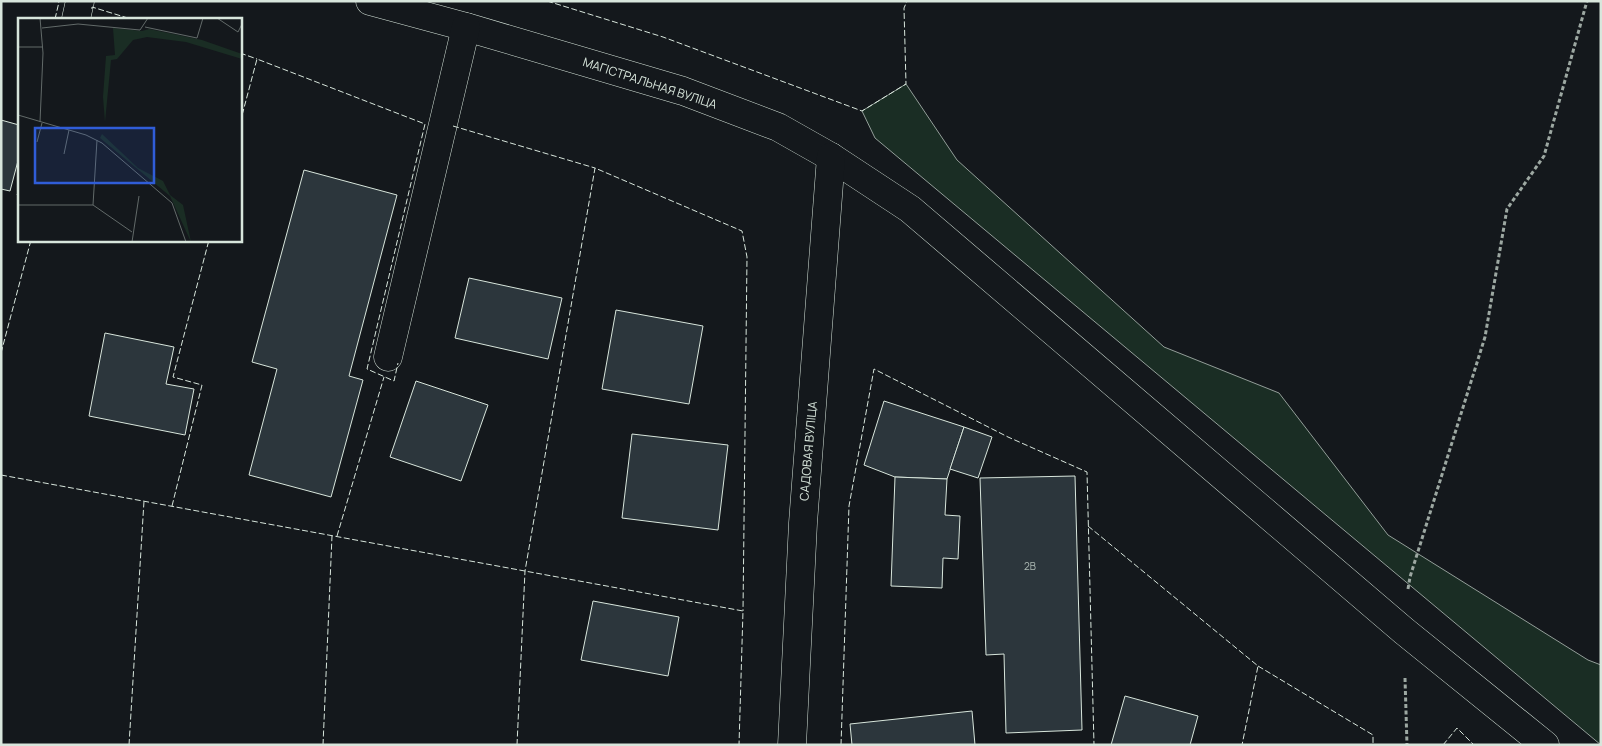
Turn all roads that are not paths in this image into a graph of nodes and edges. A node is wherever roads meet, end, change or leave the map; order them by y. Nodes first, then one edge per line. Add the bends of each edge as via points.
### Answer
1 (80, 1) edge
2 (370, 1) edge
3 (76, 18) edge
4 (466, 27) junction
5 (831, 157) junction
6 (388, 357) dead end
7 (792, 745) edge
8 (1545, 745) edge

1 - 3 street
2 - 4 street, МАГІСТРАЛЬНАЯ ВУЛІЦА
4 - 5 street, МАГІСТРАЛЬНАЯ ВУЛІЦА via 683,91 778,127
4 - 6 street
5 - 7 street, САДОВАЯ ВУЛІЦА via 803,523
5 - 8 street, МАГІСТРАЛЬНАЯ ВУЛІЦА via 910,209 1404,631

